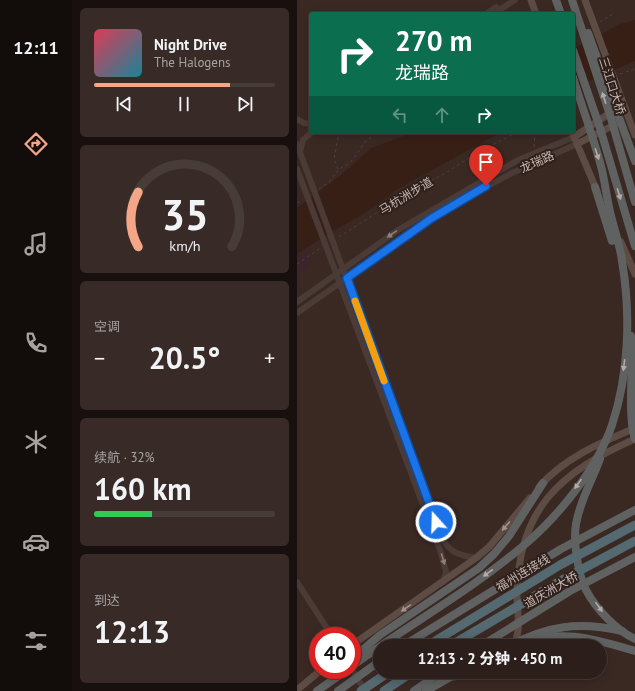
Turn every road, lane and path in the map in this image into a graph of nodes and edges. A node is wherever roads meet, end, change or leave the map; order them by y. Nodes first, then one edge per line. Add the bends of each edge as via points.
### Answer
1 (508, 0) edge
2 (515, 0) edge
3 (531, 0) edge
4 (551, 0) edge
5 (556, 0) edge
6 (572, 0) edge
7 (576, 0) edge
8 (586, 2) edge
9 (489, 12) edge
10 (496, 12) edge
11 (534, 12) edge
12 (554, 12) edge
13 (560, 12) edge
14 (575, 56) edge
15 (575, 83) edge
16 (623, 104) junction
17 (628, 118) junction
18 (297, 119) edge
19 (309, 124) edge
20 (575, 133) edge
21 (310, 134) edge
22 (339, 134) edge
23 (375, 134) edge
24 (513, 134) edge
25 (535, 134) edge
26 (573, 134) edge
27 (635, 134) edge
28 (297, 144) edge
29 (577, 144) junction
30 (300, 151) junction
31 (533, 153) junction
32 (635, 161) edge
33 (297, 168) edge
34 (339, 169) junction
35 (595, 187) junction
36 (315, 190) junction
37 (305, 196) junction
38 (635, 202) edge
39 (297, 203) edge
40 (335, 240) junction
41 (325, 246) junction
42 (635, 246) edge
43 (297, 264) edge
44 (343, 268) junction
45 (337, 273) junction
46 (635, 274) edge
47 (347, 278) junction
48 (341, 282) junction
49 (297, 302) edge
50 (297, 313) edge
51 (611, 426) junction
52 (635, 427) edge
53 (615, 437) junction
54 (633, 441) edge
55 (619, 446) junction
56 (543, 483) junction
57 (635, 510) edge
58 (635, 525) edge
59 (635, 541) edge
60 (635, 557) edge
61 (476, 558) junction
62 (297, 582) edge
63 (443, 582) junction
64 (326, 627) edge
65 (635, 634) edge
66 (361, 639) edge
67 (414, 639) edge
68 (438, 639) edge
69 (462, 639) edge
70 (493, 639) edge
71 (516, 639) edge
72 (523, 639) edge
73 (534, 639) edge
74 (592, 639) edge
75 (635, 639) edge
76 (607, 643) edge
77 (361, 651) edge
78 (635, 651) edge
79 (361, 661) edge
80 (373, 666) edge
81 (310, 679) edge
82 (328, 679) edge
83 (334, 679) edge
84 (358, 679) edge
85 (379, 679) edge
86 (402, 679) edge
87 (431, 679) edge
88 (447, 679) edge
89 (449, 679) edge
90 (297, 690) edge
91 (314, 691) edge
92 (317, 691) edge
93 (338, 691) edge
94 (361, 691) edge
95 (365, 691) edge
96 (384, 691) edge
97 (414, 691) edge
98 (427, 691) edge

1 - 9 street
2 - 10 street
3 - 11 main road
4 - 12 highway
5 - 13 highway
38 -> 6 highway, 三江口大桥
7 - 32 highway
8 - 16 main road
14 -> 42 highway, 三江口大桥 via 600,128
15 -> 51 highway via 602,169 622,260 627,299 627,343
16 - 17 main road
16 - 20 main road
17 - 27 main road
17 - 29 main road
18 - 19 street
21 - 30 street via 303,140
22 - 34 path via 334,159
23 - 34 path via 366,141 350,163
24 - 40 path, 马杭洲步道 via 412,190
25 - 31 path
26 - 29 main road
26 - 31 street, 龙瑞路
28 - 30 street
29 - 35 main road
29 - 47 street, 龙瑞路 via 512,173 451,205
30 - 36 street
31 -> 44 street, 龙瑞路 via 398,230
33 - 37 street
34 - 36 path via 329,182
35 - 46 main road
35 - 54 highway via 619,261 629,313 633,357
36 - 40 street
37 - 39 path
37 - 41 street
40 - 44 street
41 - 43 path
41 - 45 street
44 - 45 street, 龙瑞路
44 - 47 street
45 - 48 street
45 - 49 street, 龙瑞路
47 - 48 street, 龙瑞路
47 - 61 street via 441,536 449,550
48 - 50 street, 龙瑞路
48 -> 63 street via 444,560 446,572
51 -> 75 highway via 597,466 583,495 576,525 577,558 586,590 604,614 628,636
51 -> 79 highway via 593,464 571,495 524,546
52 - 53 main road
53 - 55 main road
53 - 56 main road via 562,465
54 - 55 main road
55 - 71 main road via 569,476 551,493 536,513 524,538 518,566 518,627
56 -> 61 main road via 489,547
56 - 77 highway via 509,536 479,568 380,635
57 - 67 highway via 561,549
58 - 68 highway, 福州连接线 via 559,565
59 - 69 highway via 561,580
60 - 70 highway, 道庆洲大桥 via 570,592
61 - 63 main road
62 - 64 street
63 -> 66 main road
65 - 72 highway via 603,627 577,625 551,628
73 - 74 highway via 569,636
76 - 78 highway
80 - 93 highway
81 - 90 main road
82 - 91 highway
83 - 92 highway
84 - 95 street
85 - 94 highway
86 - 96 highway
87 - 97 highway
88 - 98 highway
89 - 98 main road

